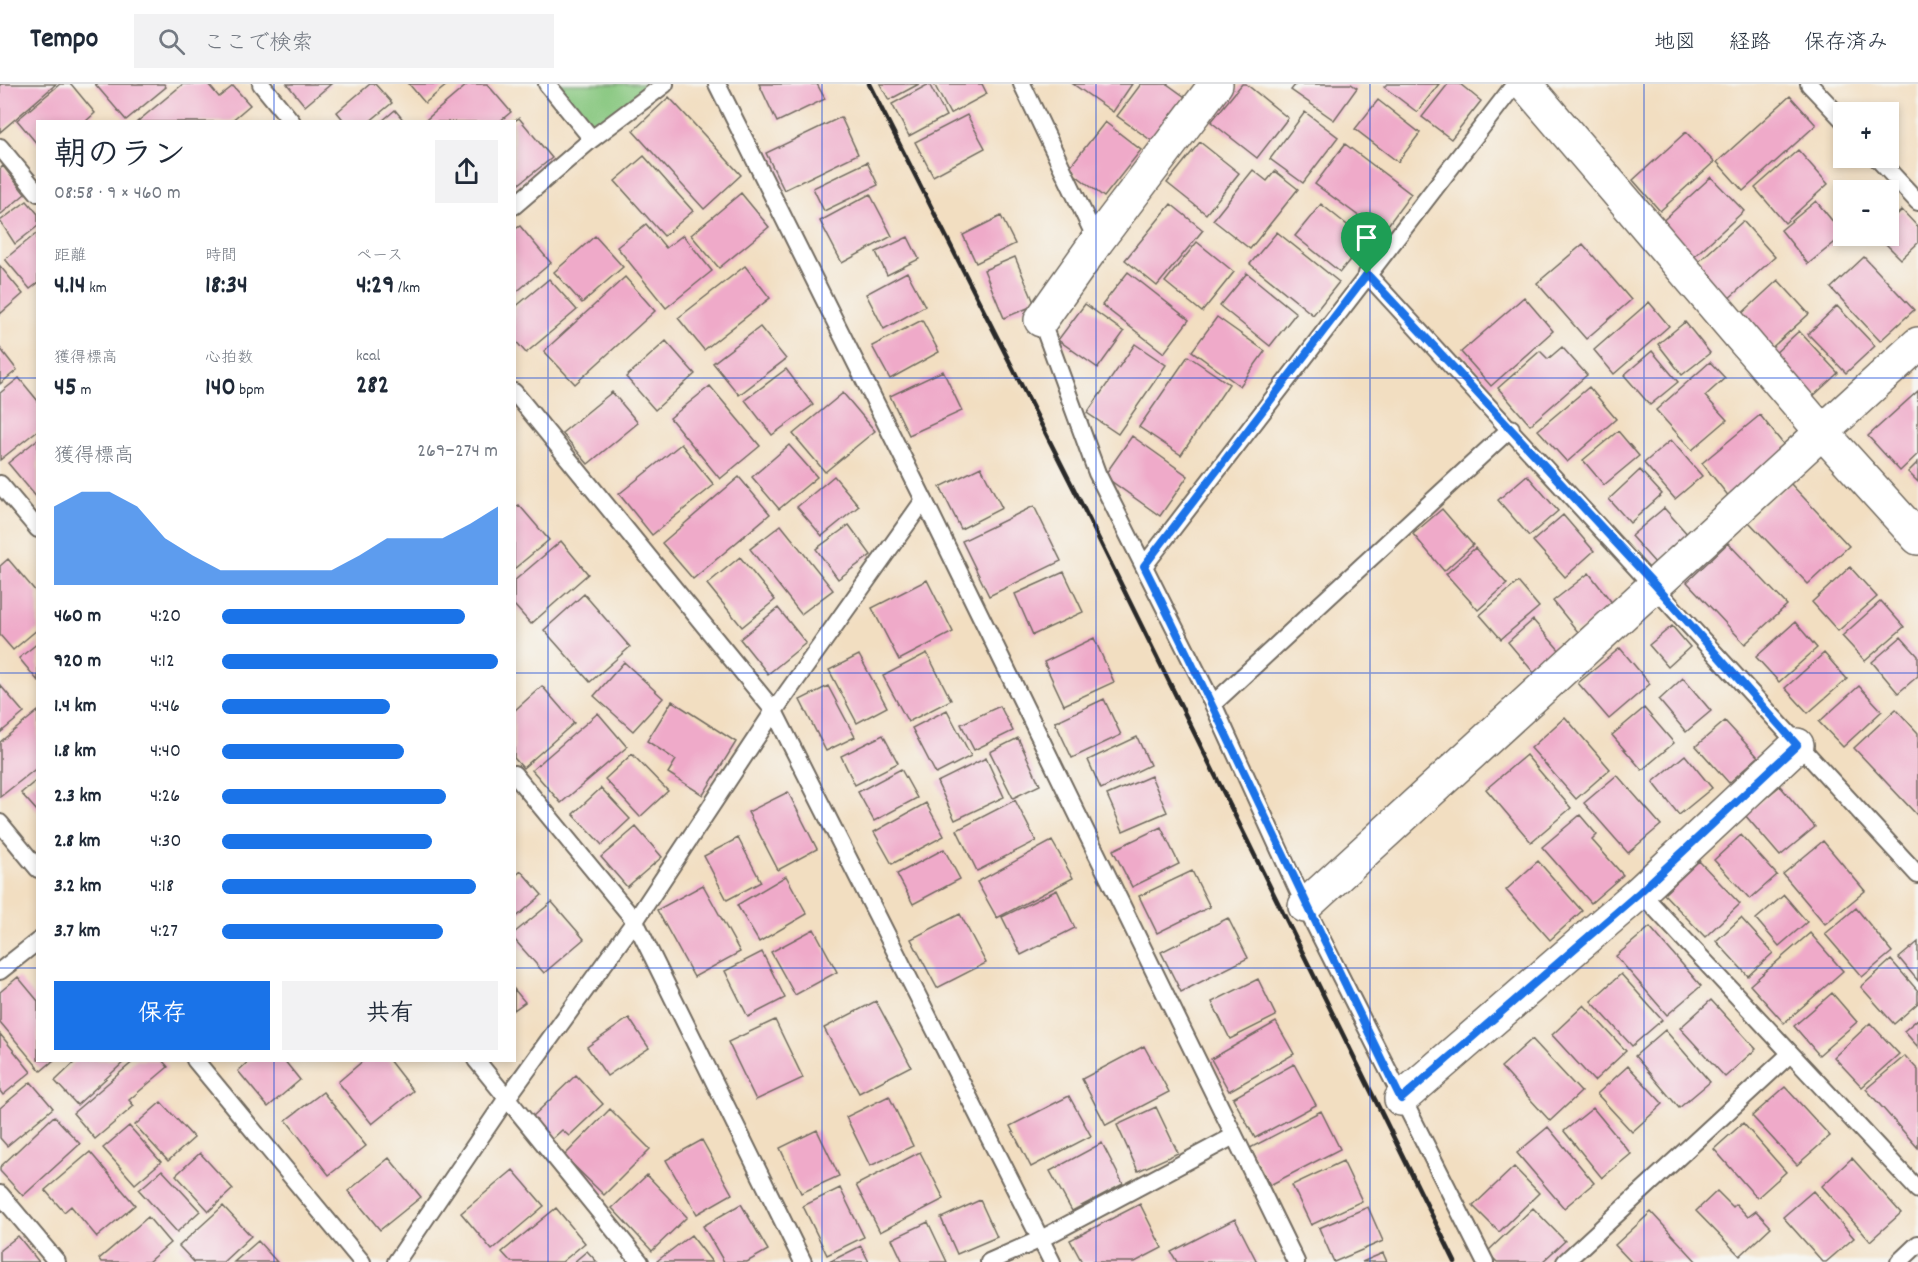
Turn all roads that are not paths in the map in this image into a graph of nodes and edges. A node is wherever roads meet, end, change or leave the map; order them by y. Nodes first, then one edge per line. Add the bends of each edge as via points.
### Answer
1 (261, 84) edge
2 (547, 84) edge
3 (664, 84) edge
4 (717, 84) edge
5 (1022, 84) edge
6 (1216, 84) edge
7 (1515, 84) edge
8 (1524, 84) edge
9 (1809, 84) edge
10 (1833, 109) edge
11 (290, 120) edge
12 (592, 139) junction
13 (0, 147) edge
14 (1886, 168) edge
15 (36, 191) edge
16 (1918, 202) edge
17 (516, 204) edge
18 (1097, 241) junction
19 (1367, 274) junction
20 (1041, 320) joint
21 (1918, 344) edge
22 (516, 394) edge
23 (1510, 428) junction
24 (1822, 432) junction
25 (0, 484) edge
26 (924, 500) junction
27 (36, 527) edge
28 (1918, 538) edge
29 (1144, 566) junction
30 (1655, 585) junction
31 (1213, 704) junction
32 (774, 711) junction
33 (1797, 745) junction
34 (516, 776) edge
35 (0, 823) edge
36 (36, 867) edge
37 (1918, 875) edge
38 (1640, 892) junction
39 (1305, 906) junction
40 (635, 921) junction
41 (36, 943) edge
42 (0, 971) edge
43 (1790, 1054) junction
44 (197, 1062) edge
45 (479, 1062) edge
46 (507, 1098) junction
47 (1401, 1099) junction
48 (1234, 1136) junction
49 (1918, 1190) edge
50 (0, 1194) edge
51 (1041, 1239) junction
52 (1918, 1244) edge
53 (57, 1262) edge
54 (362, 1262) edge
55 (396, 1262) edge
56 (640, 1262) edge
57 (803, 1262) edge
58 (989, 1262) edge
59 (1052, 1262) edge
60 (1296, 1262) edge
61 (1485, 1262) edge
62 (1564, 1262) edge
63 (1899, 1262) edge

1 - 11 lane
2 - 12 lane
3 - 12 lane
4 - 26 lane
5 - 18 lane
6 - 18 street
7 - 19 lane
8 - 24 street
9 - 10 lane
12 - 17 lane
13 - 15 lane
14 - 16 lane
18 - 20 street
19 - 23 lane
19 - 29 lane
20 - 29 lane via 1097,473
21 - 24 street
22 - 32 lane
23 - 30 lane
23 - 31 lane
24 - 28 street
24 - 30 street
25 - 27 lane
26 - 32 lane
26 - 48 lane
29 - 31 lane
30 - 33 lane
30 - 39 street
31 - 39 lane
32 - 40 lane
32 - 51 lane
33 - 37 lane
33 - 38 street
34 - 40 lane
35 - 36 lane
38 - 43 lane
38 - 47 street
39 - 47 lane
40 - 46 lane
40 - 57 lane
41 - 42 lane
43 - 49 lane
43 - 62 lane
44 - 54 lane
45 - 46 lane
46 - 55 lane
46 - 56 lane
47 - 61 lane
48 - 51 lane
48 - 60 lane
50 - 53 lane
51 - 58 lane
51 - 59 lane
52 - 63 lane

